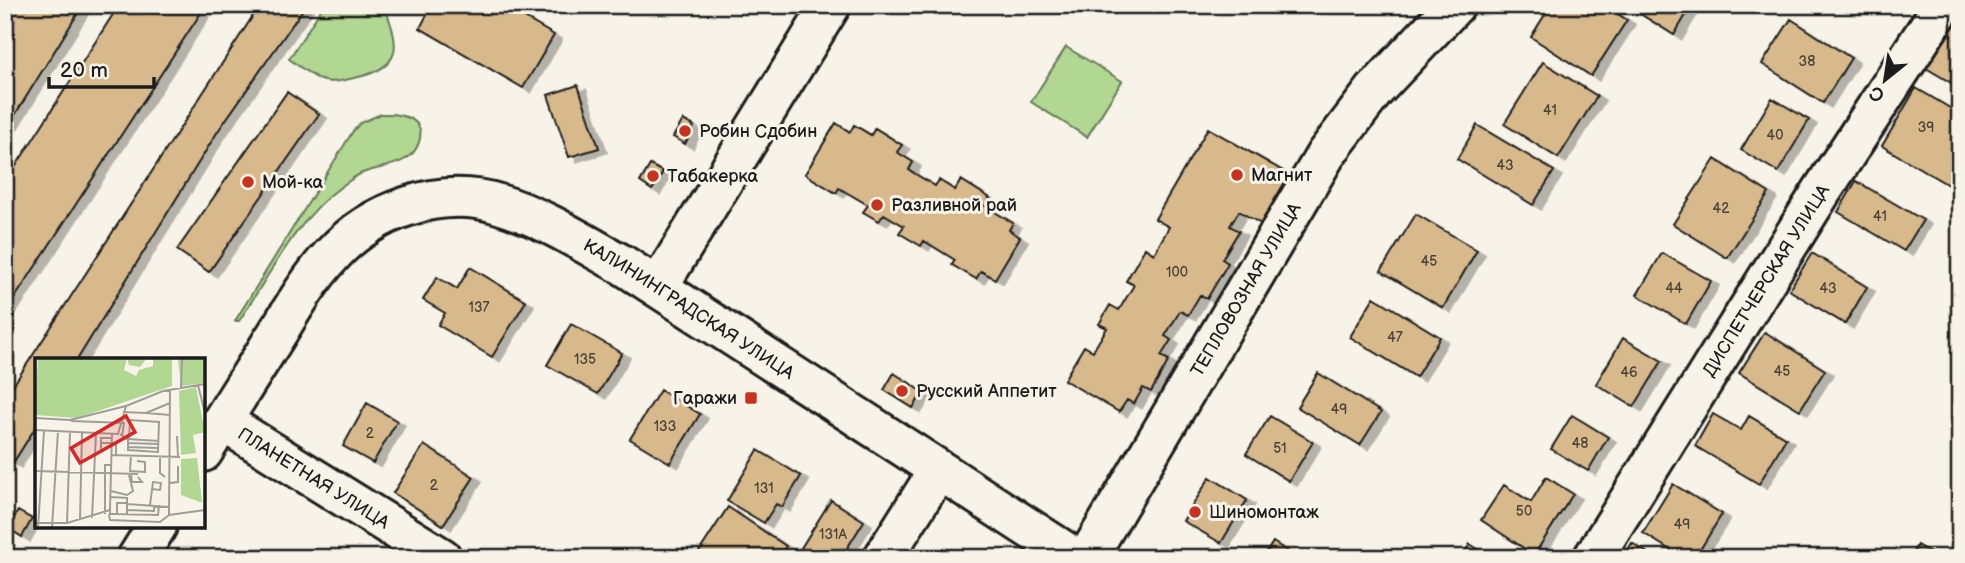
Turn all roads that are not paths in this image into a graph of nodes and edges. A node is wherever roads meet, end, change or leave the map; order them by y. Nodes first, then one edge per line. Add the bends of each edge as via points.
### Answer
1 (831, 5) edge
2 (1455, 5) edge
3 (1943, 5) edge
4 (658, 287) junction
5 (299, 300) joint
6 (212, 436) edge
7 (938, 471) junction
8 (156, 528) edge
9 (137, 558) edge
10 (442, 558) edge
11 (883, 558) edge
12 (1075, 558) edge
13 (1087, 558) edge
14 (1593, 558) edge

1 - 4 street
2 - 13 street, ТЕПЛОВОЗНАЯ УЛИЦА via 1374,92 1326,154
3 - 14 street, ДИСПЕТЧЕРСКАЯ УЛИЦА
4 - 5 street, КАЛИНИНГРАДСКАЯ УЛИЦА via 545,223 499,204 452,197 419,202 353,236 332,254
4 - 7 street, КАЛИНИНГРАДСКАЯ УЛИЦА
5 - 6 street, ПЛАНЕТНАЯ УЛИЦА
6 - 10 street, ПЛАНЕТНАЯ УЛИЦА
7 - 11 street
7 - 12 street, КАЛИНИНГРАДСКАЯ УЛИЦА
8 - 9 street

